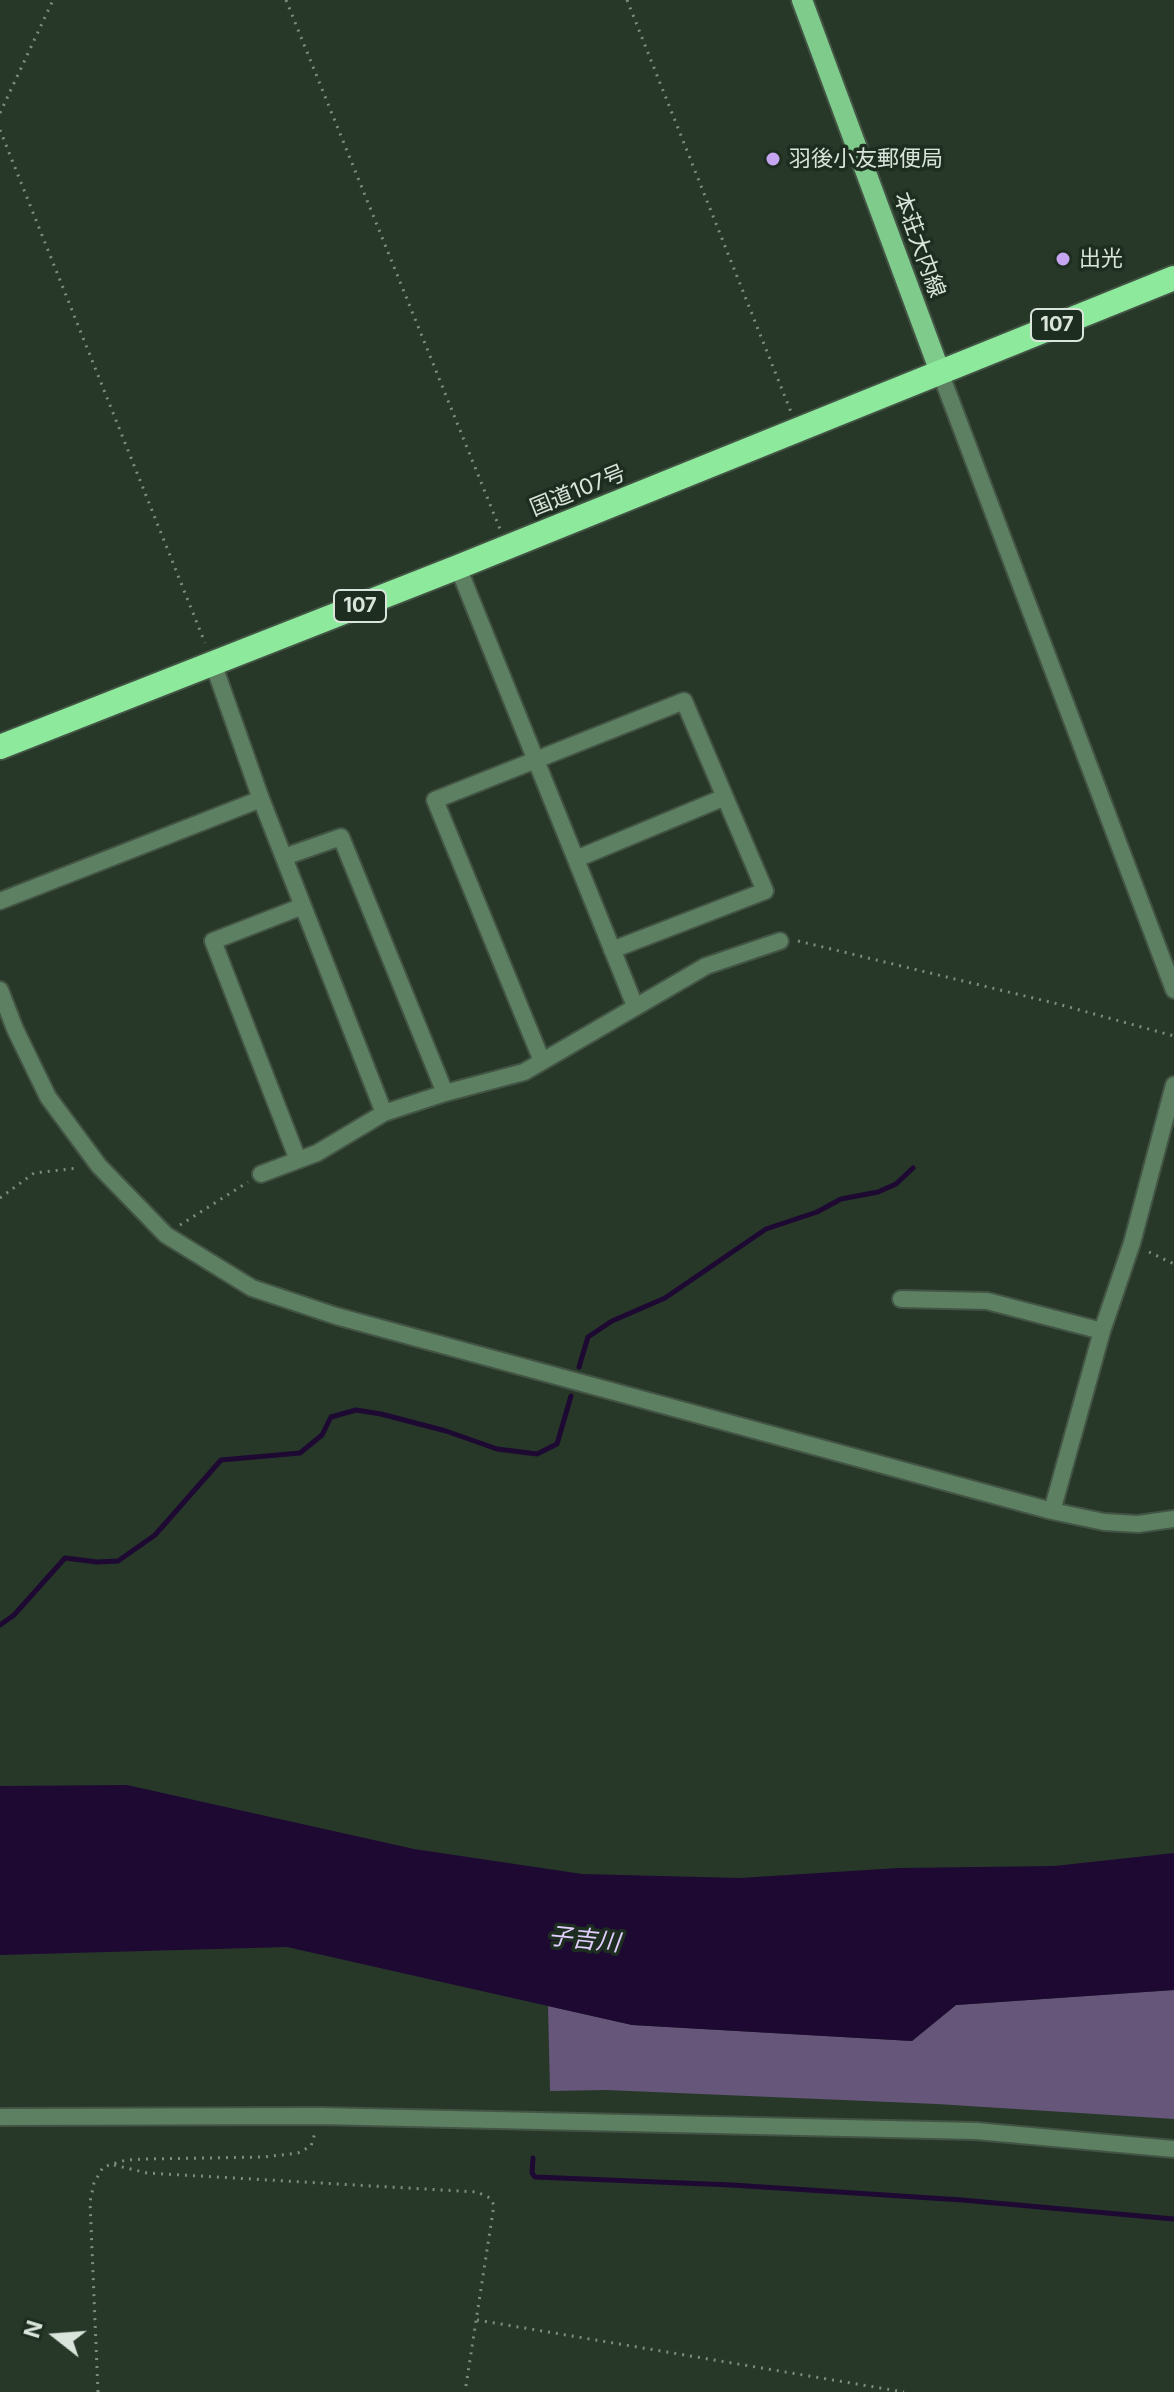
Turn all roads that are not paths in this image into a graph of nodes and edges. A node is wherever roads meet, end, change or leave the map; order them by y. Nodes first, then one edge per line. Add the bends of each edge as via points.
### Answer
1 (802, 0) edge
2 (1174, 278) edge
3 (940, 372) junction
4 (458, 567) junction
5 (213, 663) junction
6 (0, 747) edge
7 (537, 760) junction
8 (725, 797) junction
9 (261, 799) junction
10 (284, 857) junction
11 (576, 859) junction
12 (0, 901) edge
13 (303, 906) junction
14 (780, 941) road end
15 (612, 950) junction
16 (0, 990) edge
17 (1174, 990) edge
18 (635, 1006) junction
19 (542, 1061) junction
20 (1174, 1085) edge
21 (445, 1093) junction
22 (384, 1113) junction
23 (298, 1160) junction
24 (261, 1174) road end
25 (901, 1299) dead end
26 (1102, 1331) junction
27 (1052, 1511) junction
28 (1174, 1519) edge
29 (0, 2117) edge
30 (1174, 2149) edge

1 - 3 main road, 本荘大内線
2 - 3 highway, 国道107号 / 107
3 - 4 highway, 国道107号 / 107
3 - 17 street
4 - 5 highway, 国道107号 / 107
4 - 7 street
5 - 6 highway, 国道107号 / 107
5 - 9 street
7 - 8 street via 684,701
7 - 11 street
7 - 19 street via 435,800
8 - 11 street
8 - 15 street via 765,891
9 - 10 street
9 - 12 street
10 - 13 street
10 - 21 street via 341,837
11 - 15 street
13 - 22 street
13 - 23 street via 213,941
14 - 18 street via 706,966
15 - 18 street
16 - 27 street via 48,1097 99,1166 166,1235 252,1288 336,1316
18 - 19 street
19 - 21 street via 524,1072
20 - 26 street via 1132,1243
21 - 22 street
22 - 23 street
23 - 24 street
25 - 26 street via 987,1301
26 - 27 street
27 - 28 street via 1104,1522
29 - 30 street via 320,2116 976,2131

